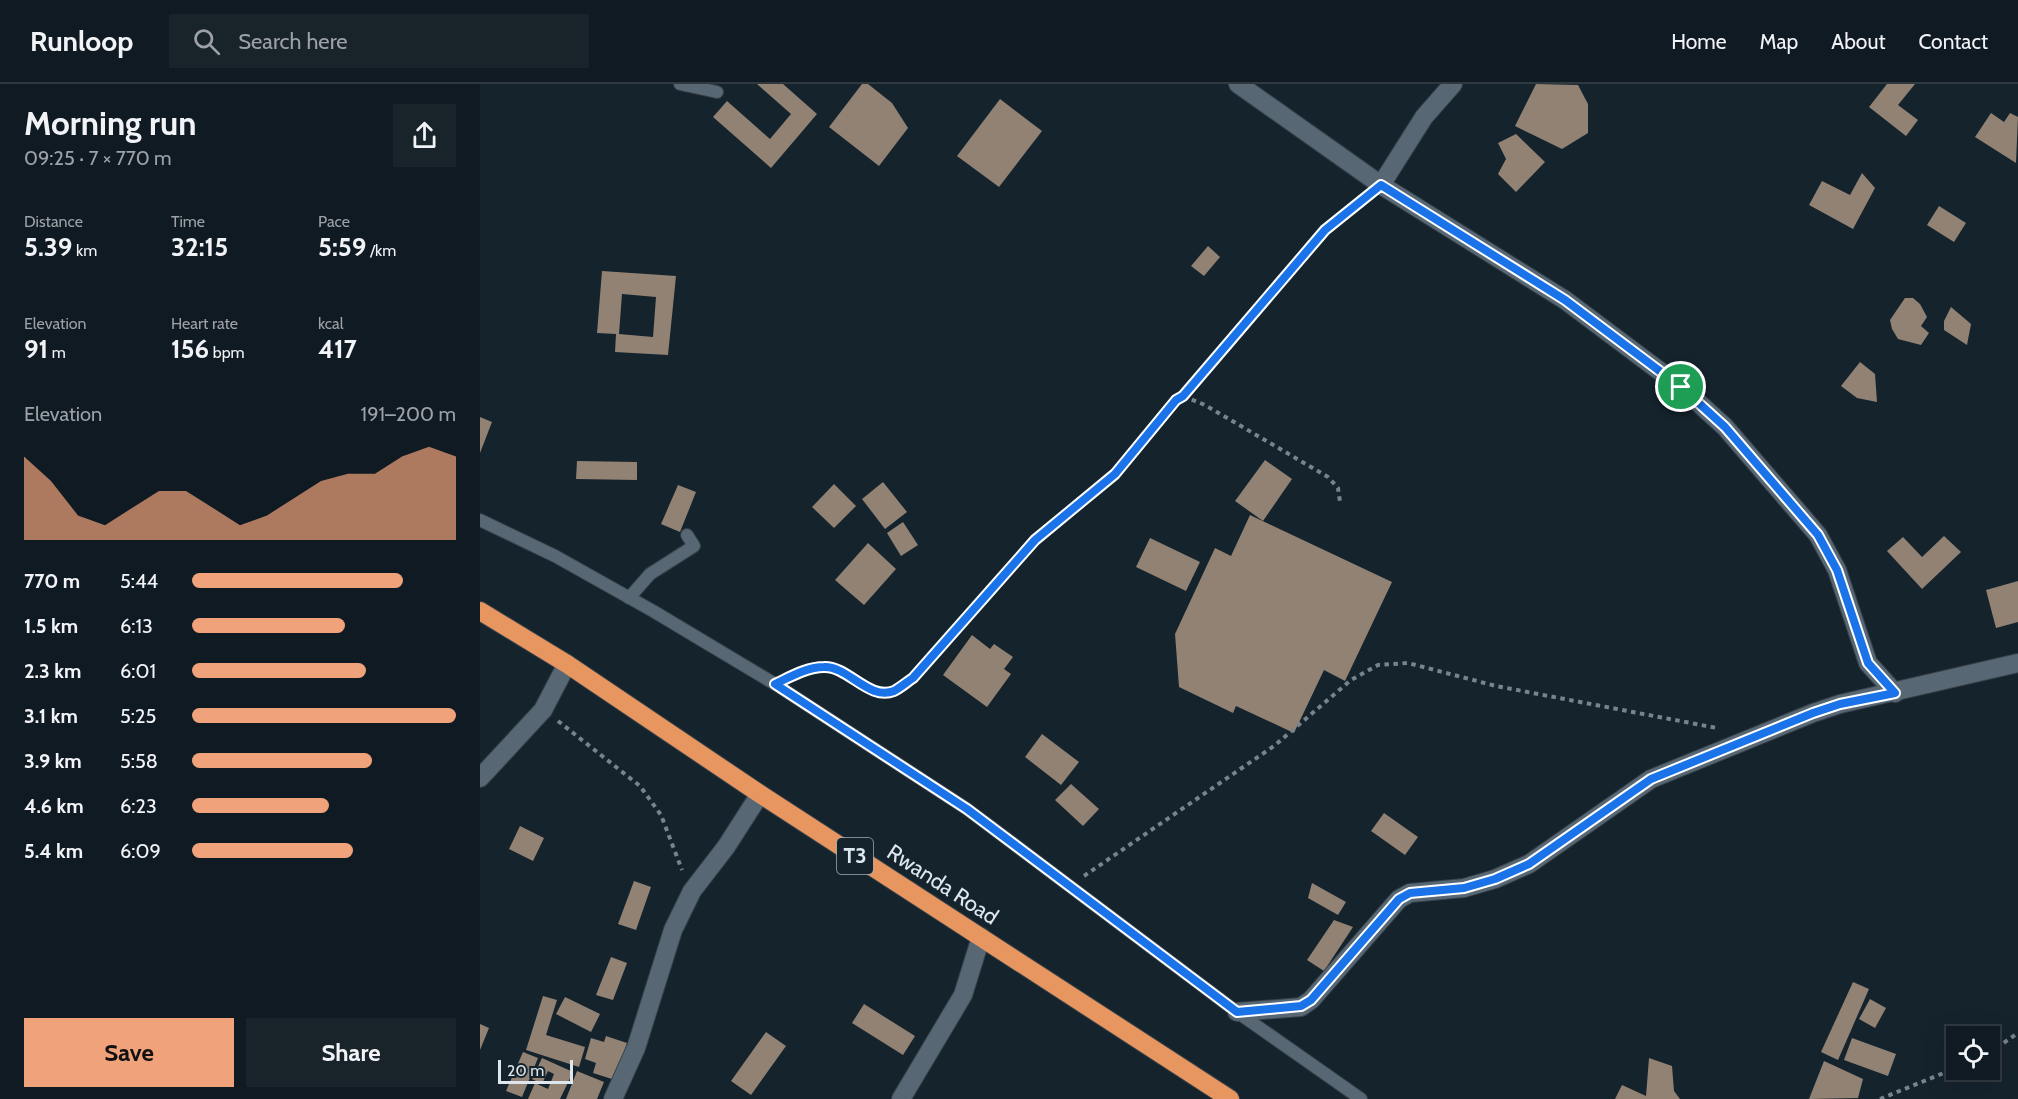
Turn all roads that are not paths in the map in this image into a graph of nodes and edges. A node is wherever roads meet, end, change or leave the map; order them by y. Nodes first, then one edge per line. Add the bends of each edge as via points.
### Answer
1 (680, 84) edge
2 (1238, 84) edge
3 (1454, 84) edge
4 (717, 92) dead end
5 (1381, 185) junction
6 (480, 520) edge
7 (687, 535) dead end
8 (629, 598) junction
9 (480, 611) edge
10 (2018, 663) edge
11 (567, 664) junction
12 (1895, 693) junction
13 (480, 778) edge
14 (760, 794) junction
15 (981, 937) junction
16 (1237, 1012) junction
17 (613, 1099) edge
18 (901, 1099) edge
19 (1229, 1099) edge
20 (1361, 1099) edge

1 - 4 lane
2 - 5 street
3 - 5 street via 1424,117
5 - 12 street via 1565,300 1681,387 1725,427 1818,535 1837,570 1868,663
6 - 8 lane
7 - 8 lane via 694,546 650,573
8 - 16 lane via 775,684 967,809
9 - 11 highway, Rwanda Road / T3
10 - 12 street
11 - 13 street via 543,710
11 - 14 highway, Rwanda Road / T3
12 - 16 street via 1813,713 1651,779 1529,864 1495,879 1464,888 1410,893 1399,899 1311,1000 1301,1006
14 - 15 highway, Rwanda Road / T3
14 - 17 street via 692,891 673,930 636,1048
15 - 18 street via 963,995
15 - 19 highway, Rwanda Road / T3
16 - 20 lane

